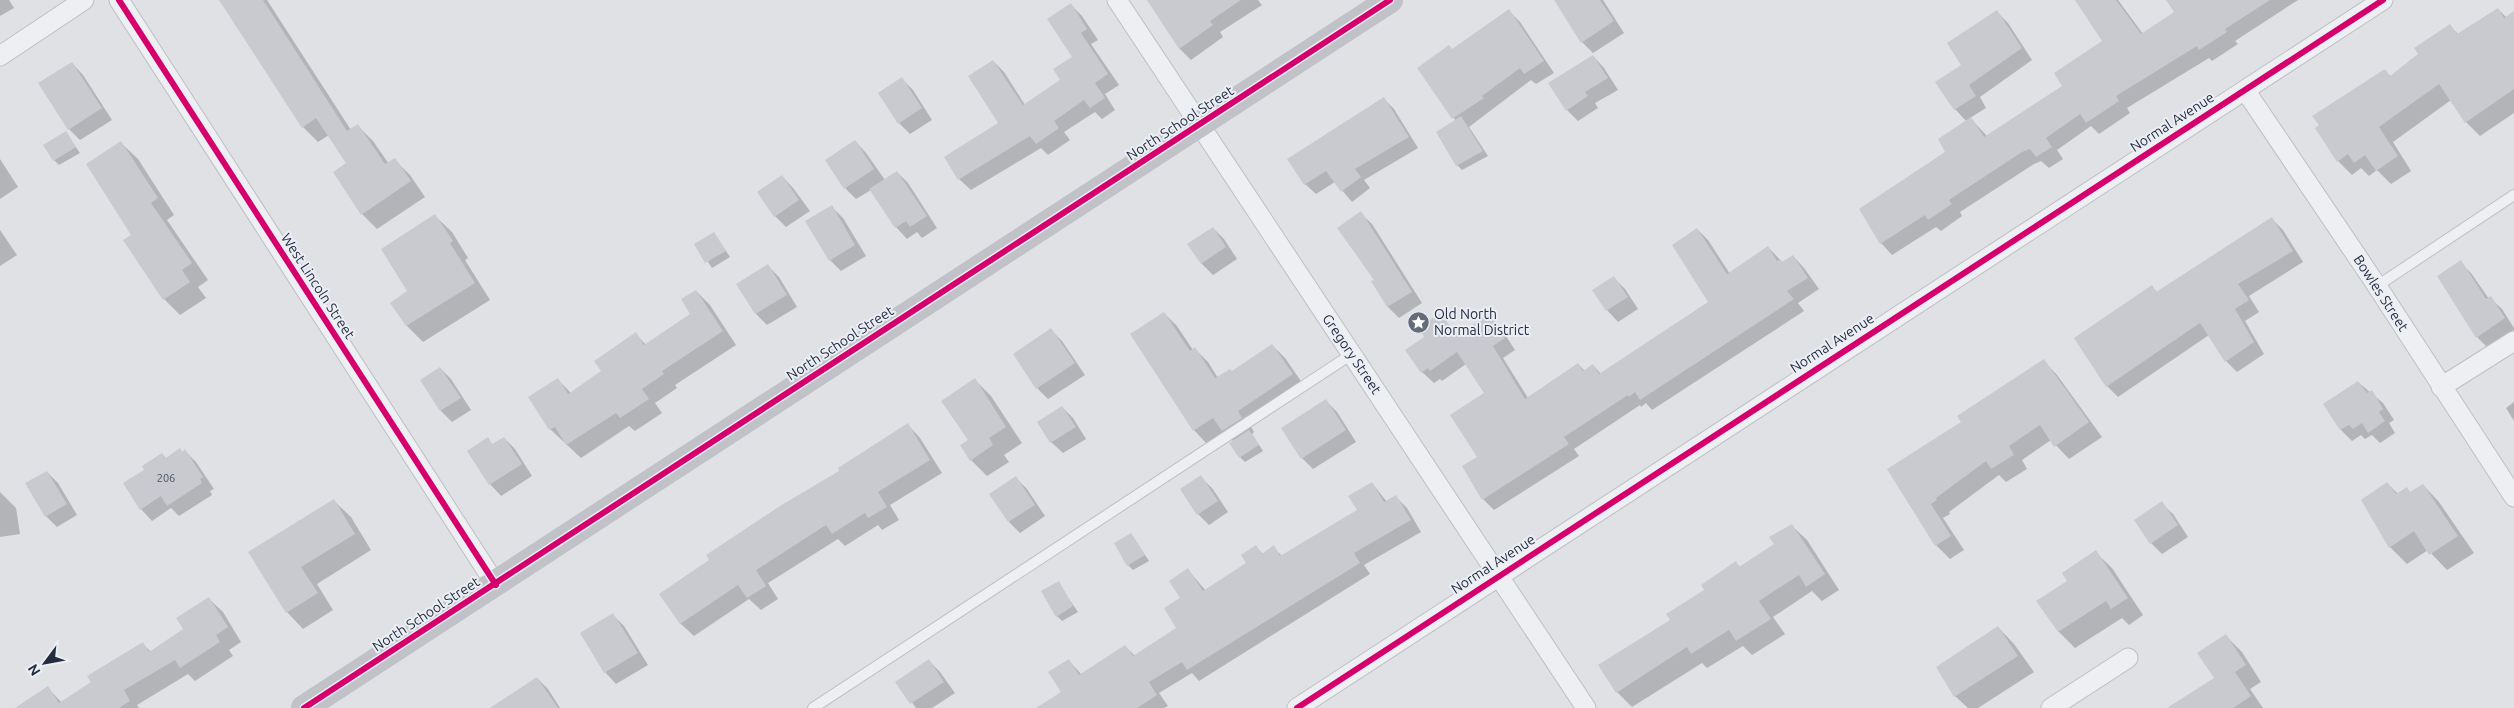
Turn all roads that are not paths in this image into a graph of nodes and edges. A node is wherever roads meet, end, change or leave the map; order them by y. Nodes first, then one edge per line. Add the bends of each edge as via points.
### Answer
1 (84, 0) edge
2 (119, 0) edge
3 (1117, 0) edge
4 (1390, 0) edge
5 (2383, 0) edge
6 (0, 56) edge
7 (2246, 90) junction
8 (1201, 124) junction
9 (2514, 195) edge
10 (2377, 286) junction
11 (2514, 341) edge
12 (1352, 354) junction
13 (2441, 387) junction
14 (2514, 497) edge
15 (1500, 575) junction
16 (496, 585) junction
17 (2128, 658) dead end
18 (304, 708) edge
19 (813, 708) edge
20 (1297, 708) edge
21 (1586, 708) edge
22 (2051, 708) edge

1 - 6 street
2 - 16 street, West Lincoln Street
3 - 8 street, Gregory Street
4 - 8 street, North School Street
5 - 7 street, Normal Avenue
7 - 10 street, Bowles Street
7 - 15 street, Normal Avenue
8 - 12 street, Gregory Street
8 - 16 street, North School Street
9 - 10 lane
10 - 13 street, Bowles Street
11 - 13 street
12 - 15 street, Gregory Street
12 - 19 lane
13 - 14 street, Bowles Street
15 - 20 street, Normal Avenue
15 - 21 street, Gregory Street
16 - 18 street, North School Street
17 - 22 street

